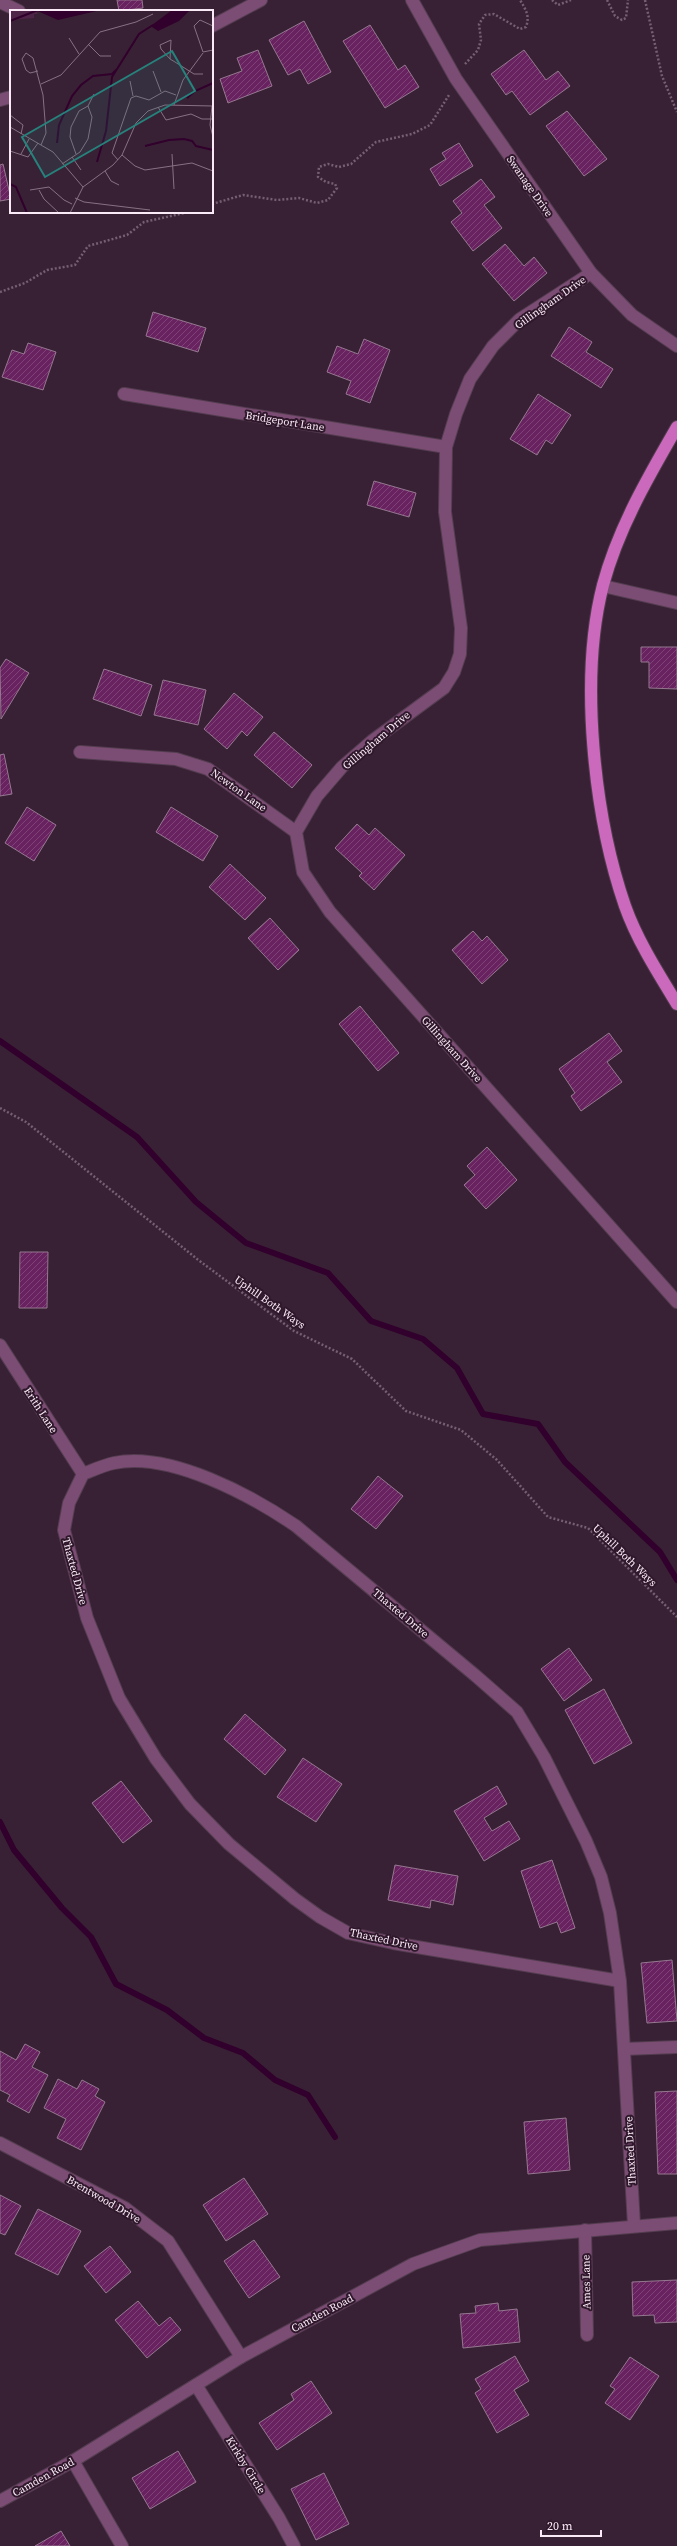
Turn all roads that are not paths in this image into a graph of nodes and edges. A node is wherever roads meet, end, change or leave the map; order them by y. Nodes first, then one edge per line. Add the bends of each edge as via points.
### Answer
1 (261, 0) edge
2 (412, 0) edge
3 (0, 2) edge
4 (17, 10) edge
5 (213, 25) edge
6 (10, 97) edge
7 (0, 100) edge
8 (591, 273) junction
9 (677, 346) edge
10 (124, 394) dead end
11 (677, 427) edge
12 (446, 447) junction
13 (603, 586) junction
14 (677, 603) edge
15 (80, 752) dead end
16 (296, 832) junction
17 (677, 1004) edge
18 (677, 1302) edge
19 (0, 1345) edge
20 (83, 1474) junction
21 (620, 1981) junction
22 (677, 2046) edge
23 (624, 2049) junction
24 (0, 2143) edge
25 (677, 2223) edge
26 (634, 2225) junction
27 (585, 2230) junction
28 (587, 2335) dead end
29 (241, 2357) junction
30 (196, 2385) junction
31 (73, 2461) junction
32 (0, 2500) edge
33 (122, 2546) edge
34 (294, 2546) edge

1 - 5 street
2 - 8 street, Swanage Drive via 465,92
3 - 4 street
6 - 7 street
8 - 9 street, Swanage Drive via 632,315
8 - 12 street, Gillingham Drive via 520,319 493,346 470,379
10 - 12 street, Bridgeport Lane
11 - 13 main road via 642,488
12 - 16 street, Gillingham Drive via 444,512 461,628 460,654 454,672 444,688 372,741 342,767 317,796
13 - 14 street
13 - 17 main road via 594,650 592,742 604,824 626,908 647,952
15 - 16 street, Newton Lane via 176,759 208,769
16 - 18 street, Gillingham Drive via 303,872 330,912
19 - 20 street, Erith Lane
20 - 21 street, Thaxted Drive via 114,1463 142,1461 188,1471 230,1486 265,1504 302,1531 517,1712 544,1757 601,1877 610,1913
20 - 21 street, Thaxted Drive via 68,1503 64,1530 74,1575 119,1698 156,1759 190,1804 229,1844 295,1899 348,1933 393,1943
21 - 23 street, Thaxted Drive
22 - 23 street
23 - 26 street, Thaxted Drive
24 - 29 street, Brentwood Drive via 125,2208 168,2241
25 - 26 street, Camden Road
26 - 27 street, Camden Road
27 - 28 street, Ames Lane
27 - 29 street, Camden Road via 480,2240 413,2264
29 - 30 street, Camden Road
30 - 31 street, Camden Road
30 - 34 street, Kirkby Circle
31 - 32 street, Camden Road
31 - 33 street

